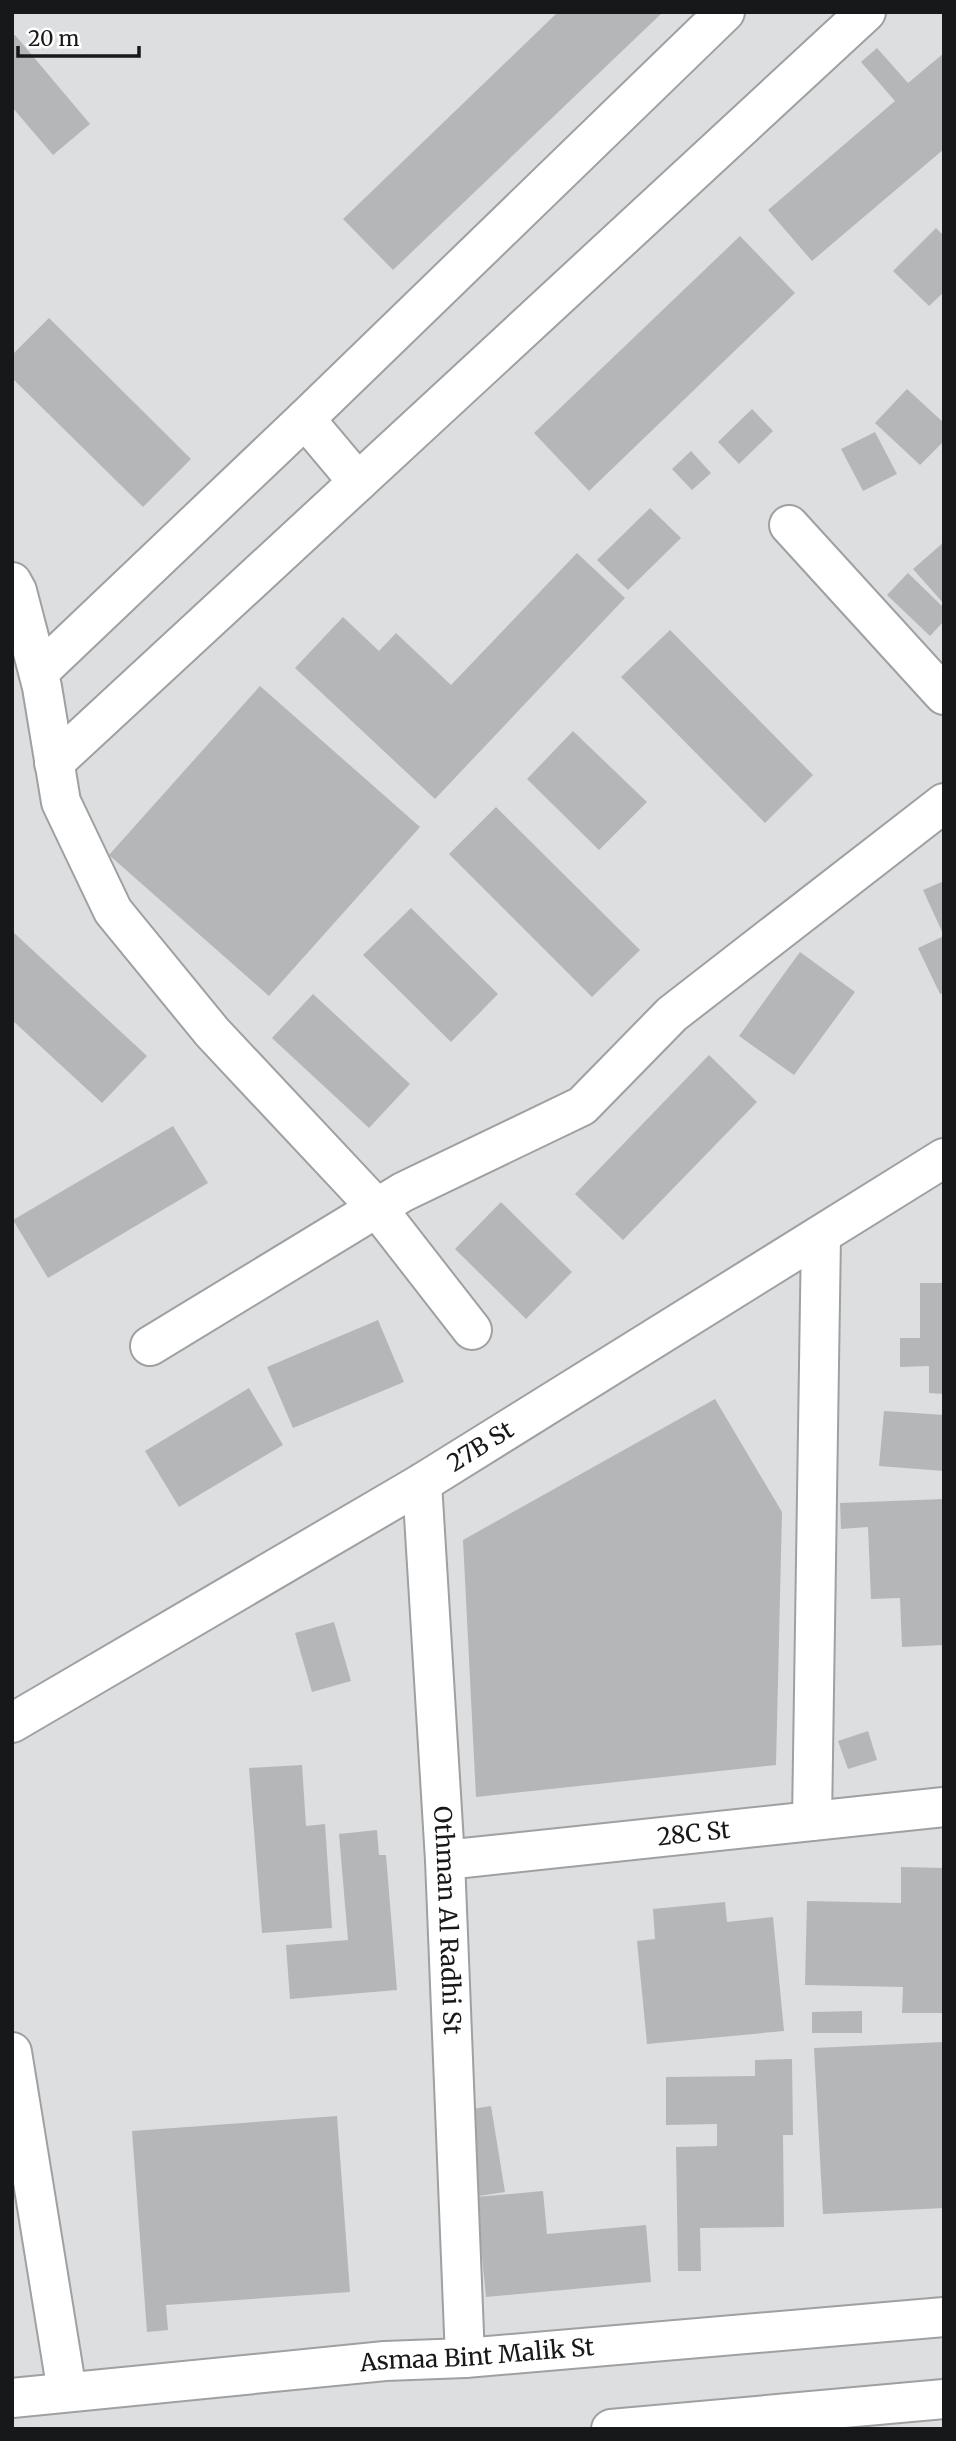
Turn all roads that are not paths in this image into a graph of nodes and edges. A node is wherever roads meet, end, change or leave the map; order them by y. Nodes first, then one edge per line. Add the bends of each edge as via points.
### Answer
1 (725, 12) edge
2 (866, 12) edge
3 (305, 419) junction
4 (358, 482) junction
5 (789, 525) dead end
6 (12, 582) edge
7 (39, 671) junction
8 (944, 695) edge
9 (54, 763) junction
10 (944, 803) edge
11 (944, 1158) edge
12 (377, 1208) junction
13 (821, 1235) junction
14 (472, 1329) dead end
15 (150, 1346) dead end
16 (422, 1483) junction
17 (12, 1723) edge
18 (944, 1807) edge
19 (812, 1821) junction
20 (445, 1860) junction
21 (12, 2052) edge
22 (944, 2317) edge
23 (465, 2358) junction
24 (66, 2392) junction
25 (12, 2398) edge
26 (944, 2399) edge
27 (611, 2429) edge

1 - 3 street
2 - 4 street
3 - 4 street
3 - 7 street
4 - 9 street
5 - 8 street
6 - 7 street
7 - 9 street
9 - 12 street via 61,802 113,911 212,1032
10 - 12 street via 672,1014 582,1106
11 - 13 street, 27B St
12 - 14 street
12 - 15 street
13 - 16 street, 27B St
13 - 19 street
16 - 17 street, 27B St
16 - 20 street, Othman Al Radhi St
18 - 19 street, 28C St
19 - 20 street, 28C St
20 - 23 street, Othman Al Radhi St
21 - 24 street
22 - 23 street, Asmaa Bint Malik St
23 - 24 street, Asmaa Bint Malik St via 385,2361
24 - 25 street, Asmaa Bint Malik St
26 - 27 street

